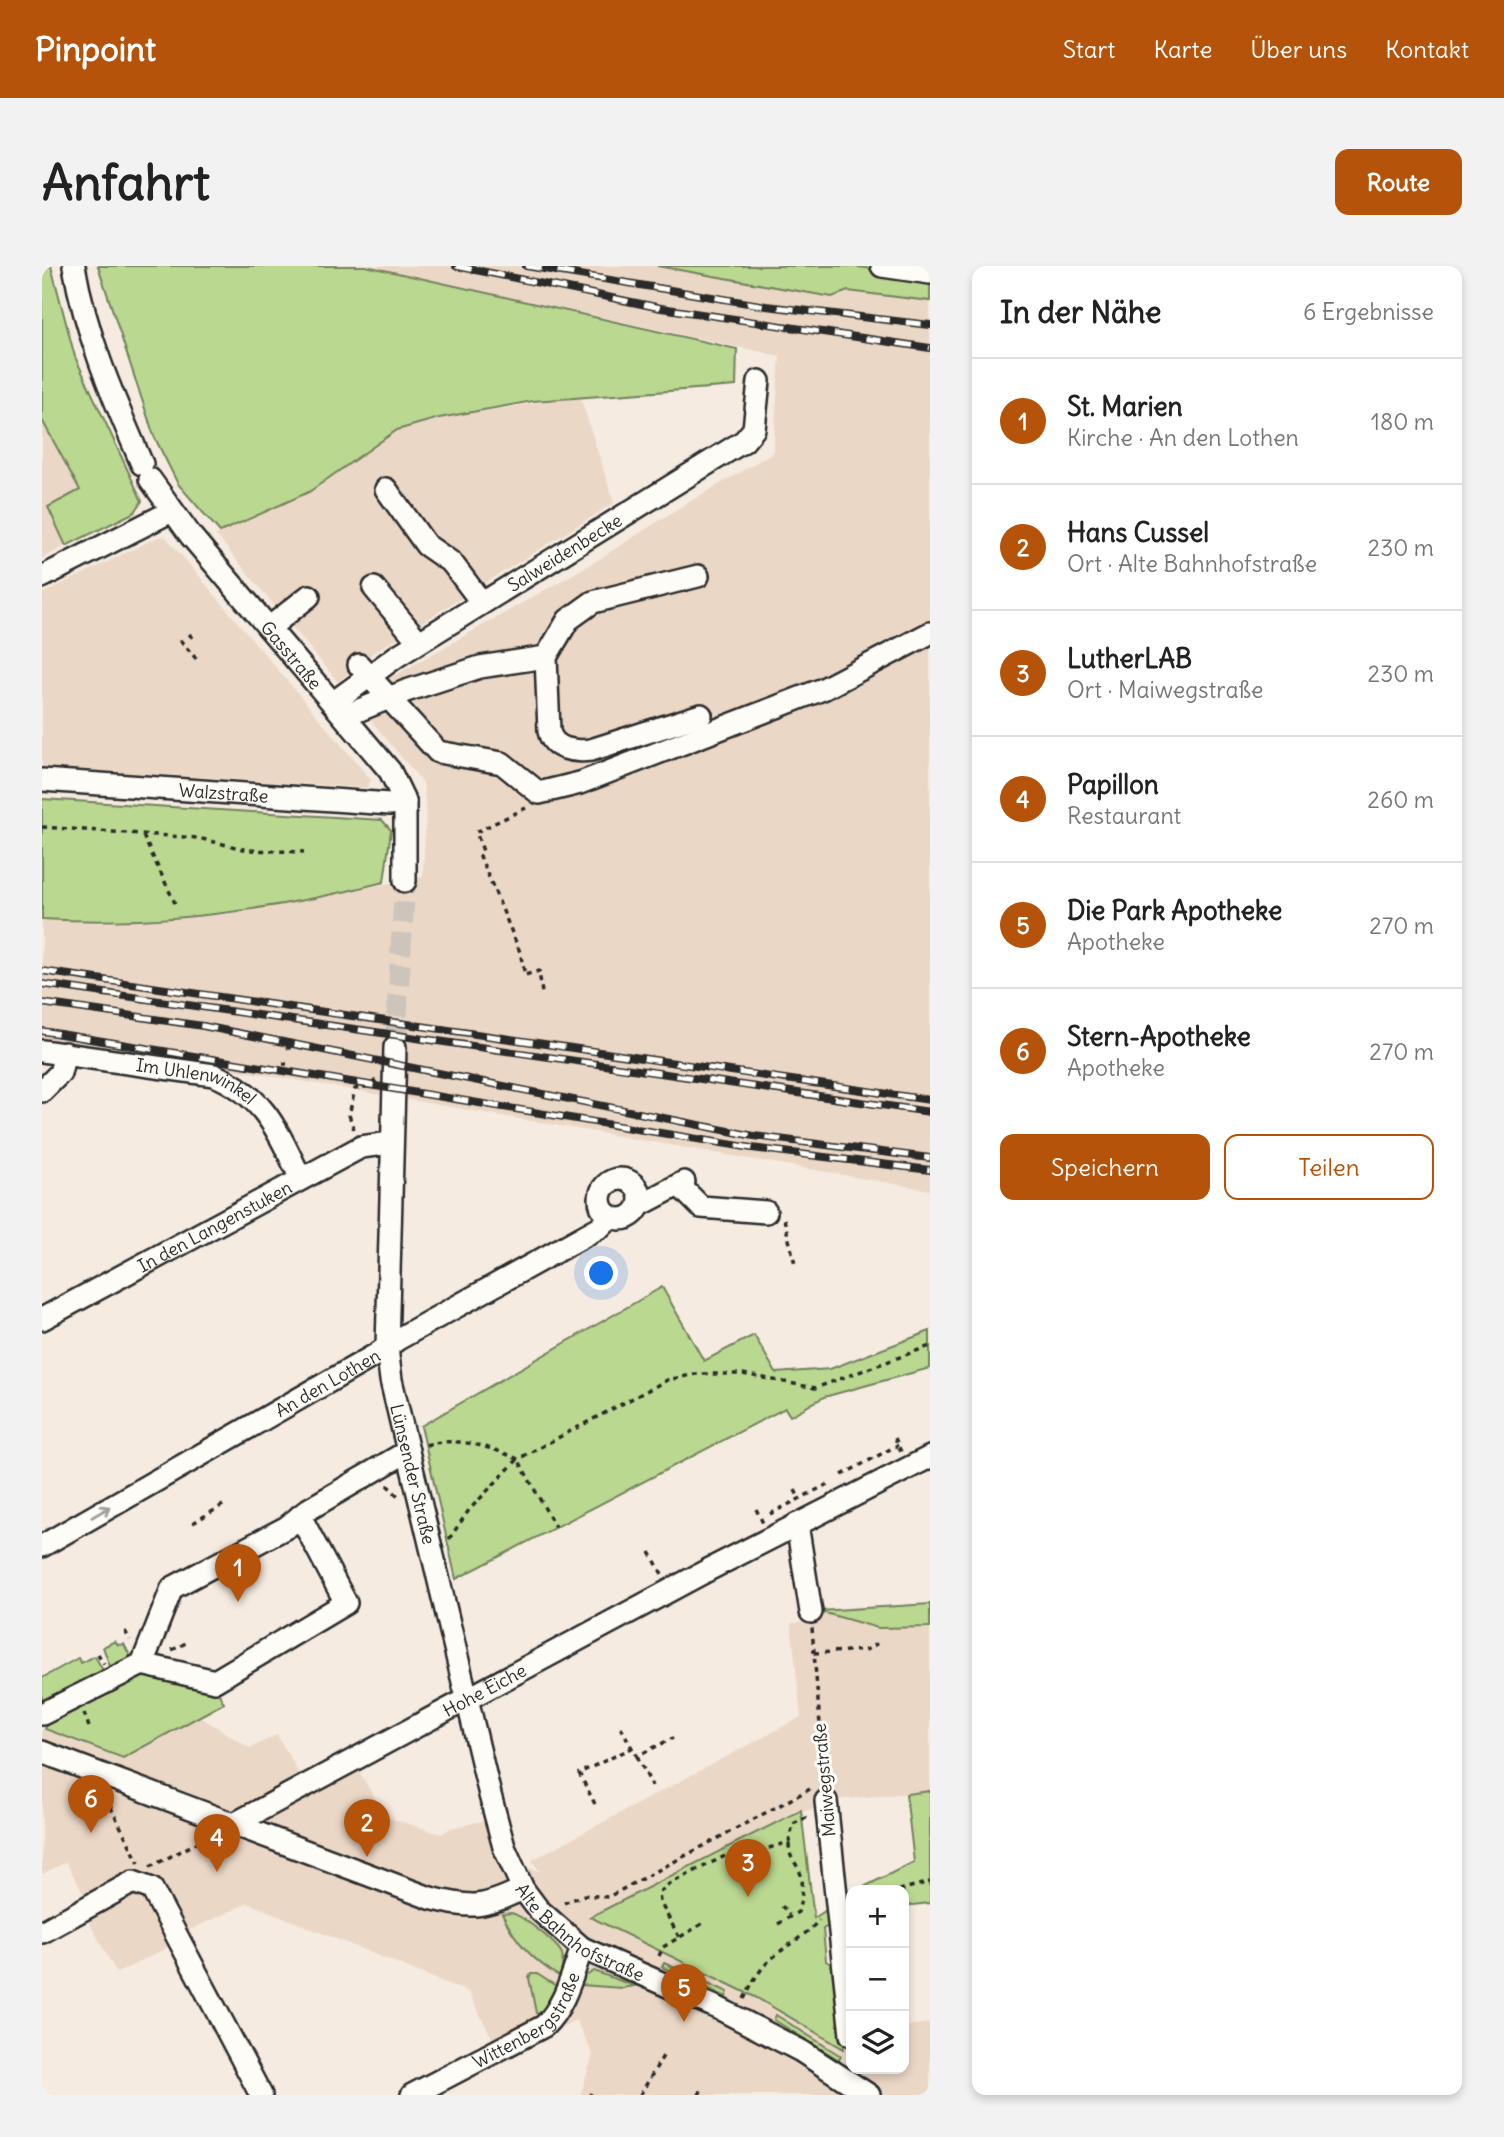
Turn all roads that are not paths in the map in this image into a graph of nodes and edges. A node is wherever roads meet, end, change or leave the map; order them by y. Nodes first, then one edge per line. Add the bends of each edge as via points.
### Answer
1 (74, 266) edge
2 (882, 266) edge
3 (930, 273) edge
4 (759, 381) dead end
5 (386, 489) dead end
6 (172, 511) junction
7 (698, 576) dead end
8 (42, 577) edge
9 (374, 588) dead end
10 (309, 596) dead end
11 (482, 603) junction
12 (269, 628) junction
13 (930, 634) edge
14 (419, 642) junction
15 (545, 657) junction
16 (364, 671) junction
17 (391, 697) junction
18 (340, 709) junction
19 (701, 715) dead end
20 (42, 780) edge
21 (405, 802) junction
22 (405, 881) tunnel mouth
23 (395, 1047) tunnel mouth
24 (42, 1051) edge
25 (65, 1052) junction
26 (42, 1091) edge
27 (391, 1143) junction
28 (301, 1179) junction
29 (639, 1205) junction
30 (766, 1212) road end
31 (610, 1217) junction
32 (42, 1319) edge
33 (387, 1348) junction
34 (408, 1451) junction
35 (930, 1457) edge
36 (300, 1516) junction
37 (797, 1524) junction
38 (42, 1546) edge
39 (811, 1612) road end
40 (142, 1664) junction
41 (467, 1699) junction
42 (42, 1714) edge
43 (42, 1752) edge
44 (825, 1791) road end
45 (234, 1824) junction
46 (523, 1889) junction
47 (42, 1932) edge
48 (582, 1948) junction
49 (848, 2011) edge
50 (860, 2084) edge
51 (261, 2095) edge
52 (412, 2095) edge

1 - 6 street, Gasstraße via 80,304 98,360 146,472
2 - 3 street
4 - 11 street, Salweidenbecke via 754,429 744,441
5 - 11 street via 426,545 452,563
6 - 8 street
6 - 12 street, Gasstraße
7 - 15 street via 593,602 568,620
9 - 14 street
10 - 12 street
11 - 14 street, Salweidenbecke
12 - 18 street, Gasstraße
13 - 17 street via 823,689 580,783 539,793 502,763 438,752
14 - 16 street, Salweidenbecke
15 - 17 street via 480,667
15 - 19 street via 549,731 558,746 591,750
16 - 17 street
16 - 18 street, Salweidenbecke
17 - 18 street
18 - 21 street, Gasstraße via 390,771
20 - 21 street, Walzstraße
21 - 22 street
23 - 27 street, Lünsender Straße
24 - 25 street, Im Uhlenwinkel
25 - 26 street via 60,1073
25 - 28 street, Im Uhlenwinkel via 214,1074 228,1081 266,1112
27 - 28 street, In den Langenstuken via 361,1147
27 - 33 street, Lünsender Straße
28 - 32 street, In den Langenstuken
29 - 30 street via 682,1183 701,1207
29 - 31 street, An den Lothen via 625,1219
29 - 31 street via 636,1187 625,1180 611,1181 601,1192 601,1206
31 - 33 street, An den Lothen via 600,1227
33 - 34 street, Lünsender Straße
38 -> 33 street, An den Lothen
34 - 36 street
34 - 41 street, Lünsender Straße
35 - 37 street, Hohe Eiche
36 - 40 street via 172,1588
36 - 40 street via 346,1603 215,1681
37 - 39 street
37 - 41 street, Hohe Eiche
40 - 42 street
41 - 45 street, Hohe Eiche
41 - 46 street, Lünsender Straße via 504,1847
43 - 45 street, Alte Bahnhofstraße
44 - 49 street, Maiwegstraße
45 - 46 street, Alte Bahnhofstraße via 430,1898 471,1908
46 - 48 street, Alte Bahnhofstraße via 546,1917
47 - 51 street via 138,1877 152,1889
48 - 50 street, Alte Bahnhofstraße via 720,2009
48 - 52 street, Wittenbergstraße via 562,2001 544,2026

